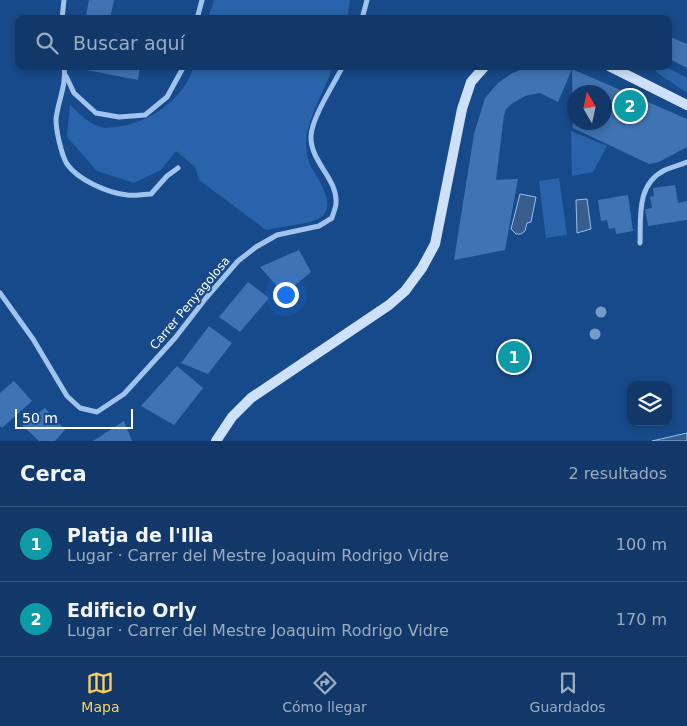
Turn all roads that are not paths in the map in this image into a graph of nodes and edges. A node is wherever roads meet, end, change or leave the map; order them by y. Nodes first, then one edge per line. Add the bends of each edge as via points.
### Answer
1 (64, 0) edge
2 (202, 0) edge
3 (367, 0) edge
4 (62, 15) edge
5 (198, 15) edge
6 (363, 15) edge
7 (65, 70) edge
8 (182, 70) edge
9 (341, 70) edge
10 (481, 70) edge
11 (617, 70) edge
12 (66, 75) junction
13 (687, 105) edge
14 (687, 162) edge
15 (178, 168) dead end
16 (640, 243) dead end
17 (0, 293) edge
18 (216, 441) edge

1 - 4 street
2 - 5 street
3 - 6 street
7 - 12 street
8 - 12 street via 167,97 145,115 118,117 96,113 74,93
9 - 17 street, Carrer Penyagolosa via 311,134 313,152 334,188 336,203 332,218 319,226 277,235 238,261 146,371 124,394 97,412 80,408 66,396 33,339
10 - 18 street via 471,82 462,109 434,244 422,268 390,306 251,398 232,417
11 - 13 street
12 - 15 street via 56,121 68,164 85,180 105,190 128,195 150,194
14 - 16 street via 657,174 645,189

